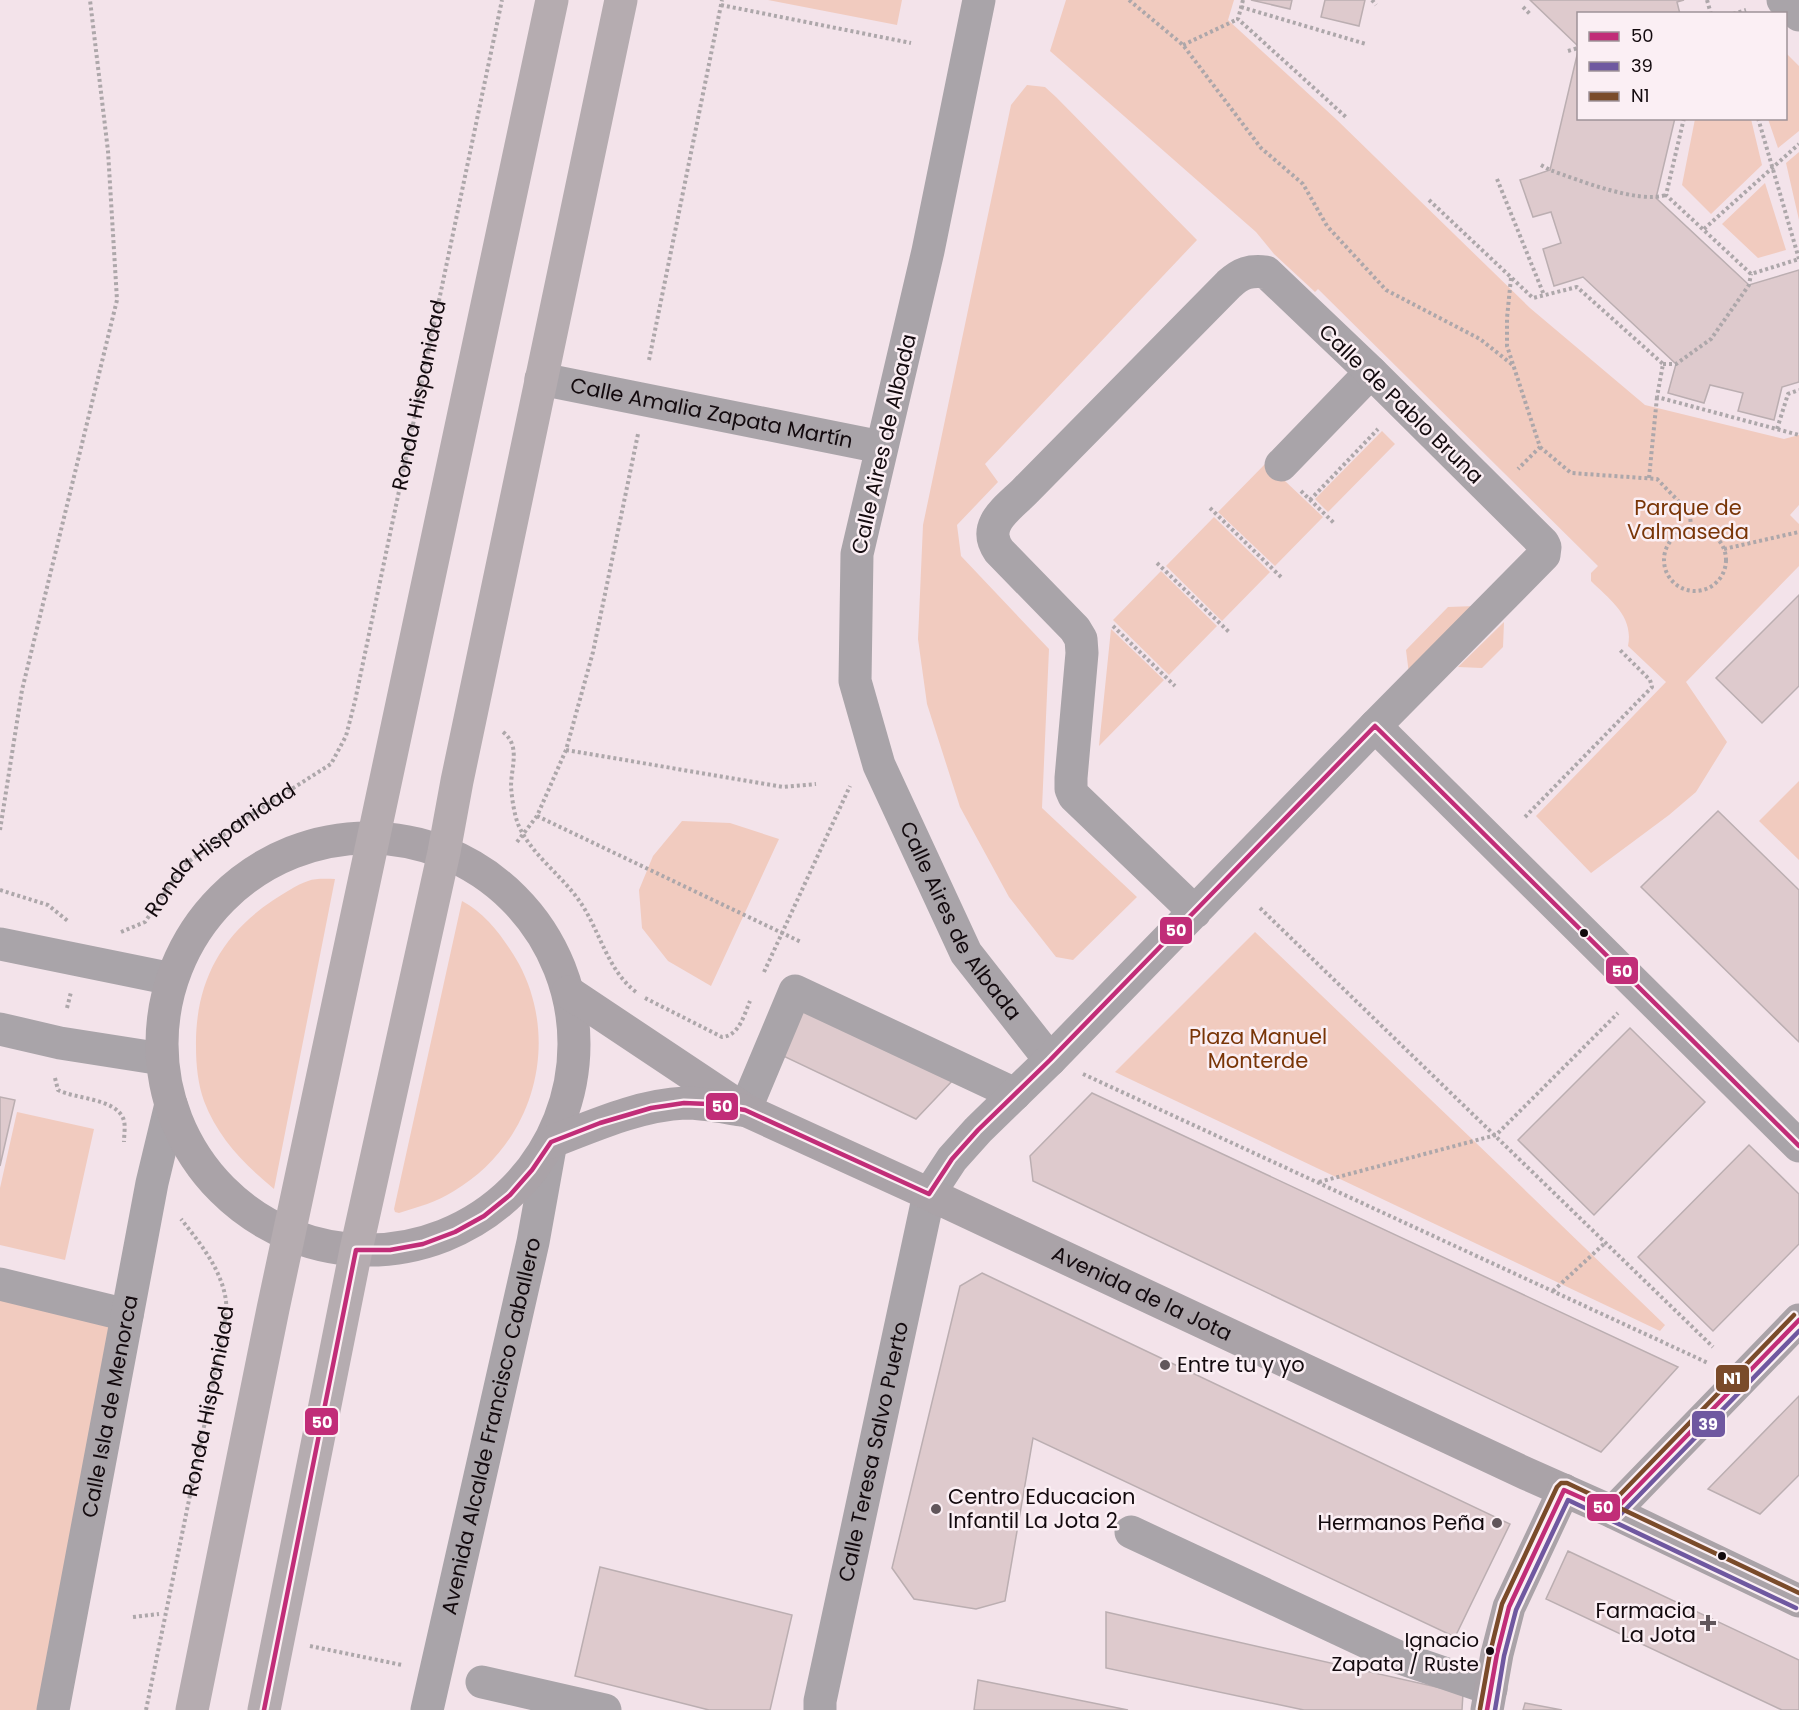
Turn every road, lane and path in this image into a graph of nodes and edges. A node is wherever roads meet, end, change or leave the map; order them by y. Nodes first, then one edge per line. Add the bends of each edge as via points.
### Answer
1 (90, 0) edge
2 (502, 0) edge
3 (552, 0) edge
4 (621, 0) edge
5 (979, 0) edge
6 (1129, 0) edge
7 (1243, 0) edge
8 (1372, 0) edge
9 (1784, 0) edge
10 (722, 2) edge
11 (1377, 5) dead end
12 (1241, 7) junction
13 (1523, 7) dead end
14 (1746, 10) dead end
15 (1740, 12) edge
16 (1530, 14) dead end
17 (1799, 15) edge
18 (1238, 19) junction
19 (911, 42) dead end
20 (1366, 44) dead end
21 (1183, 45) junction
22 (1577, 48) edge
23 (1568, 51) dead end
24 (1347, 118) dead end
25 (1684, 120) edge
26 (1759, 120) edge
27 (1799, 144) edge
28 (1541, 165) dead end
29 (1771, 169) junction
30 (1497, 179) dead end
31 (1666, 195) junction
32 (1429, 200) dead end
33 (1704, 229) junction
34 (1799, 259) edge
35 (1751, 274) junction
36 (1511, 277) junction
37 (1544, 295) junction
38 (649, 360) dead end
39 (1663, 364) junction
40 (1515, 366) junction
41 (1371, 372) junction
42 (541, 379) junction
43 (1799, 390) edge
44 (1657, 397) junction
45 (1385, 422) dead end
46 (1777, 429) junction
47 (638, 434) dead end
48 (1799, 435) edge
49 (881, 447) junction
50 (1540, 447) junction
51 (1281, 465) dead end
52 (1513, 474) dead end
53 (1649, 478) junction
54 (1310, 500) dead end
55 (1210, 508) dead end
56 (1691, 530) junction
57 (1799, 532) edge
58 (1724, 549) junction
59 (1157, 563) dead end
60 (1282, 578) dead end
61 (1113, 625) dead end
62 (1229, 632) dead end
63 (1620, 650) dead end
64 (1175, 686) dead end
65 (469, 724) junction
66 (1376, 726) junction
67 (566, 750) junction
68 (816, 784) dead end
69 (850, 788) dead end
70 (537, 816) junction
71 (1524, 817) dead end
72 (0, 830) edge
73 (524, 833) junction
74 (375, 838) junction
75 (517, 842) dead end
76 (444, 852) junction
77 (0, 890) edge
78 (1260, 908) dead end
79 (1195, 912) junction
80 (115, 932) dead end
81 (783, 932) junction
82 (801, 942) dead end
83 (0, 944) edge
84 (81, 946) junction
85 (172, 979) junction
86 (759, 982) dead end
87 (568, 992) junction
88 (754, 992) dead end
89 (1618, 1012) dead end
90 (0, 1029) edge
91 (60, 1042) junction
92 (162, 1059) junction
93 (1050, 1060) junction
94 (1015, 1094) junction
95 (171, 1104) junction
96 (745, 1110) junction
97 (1496, 1136) junction
98 (551, 1142) junction
99 (1799, 1146) edge
100 (152, 1183) junction
101 (1318, 1183) junction
102 (929, 1194) junction
103 (289, 1235) junction
104 (1605, 1243) junction
105 (356, 1250) junction
106 (0, 1284) edge
107 (1553, 1291) junction
108 (128, 1315) junction
109 (1799, 1320) edge
110 (1713, 1347) dead end
111 (1741, 1379) junction
112 (1564, 1490) junction
113 (1613, 1512) junction
114 (1131, 1532) dead end
115 (1799, 1601) edge
116 (159, 1614) dead end
117 (133, 1617) dead end
118 (304, 1645) dead end
119 (409, 1666) dead end
120 (482, 1682) dead end
121 (1489, 1700) edge
122 (52, 1710) edge
123 (146, 1710) edge
124 (192, 1710) edge
125 (264, 1710) edge
126 (427, 1710) edge
127 (605, 1710) edge
128 (820, 1710) edge

1 - 72 path via 108,151 117,300 22,690
2 - 80 path, Ronda Hispanidad via 346,736 331,764 246,818 183,866 145,922
3 - 74 highway
4 - 42 highway
5 - 49 street, Calle Aires de Albada via 928,251
6 - 21 path
7 - 12 path
8 - 11 path
9 - 17 street
10 - 19 path
10 - 38 path
12 - 18 path
12 - 20 path
13 - 16 path
14 - 15 path
18 - 21 path
18 - 24 path
21 - 40 path via 1260,148 1303,184 1327,226 1386,290 1480,339
22 - 23 path
25 - 31 path
26 - 29 path
27 - 29 path
28 - 31 path via 1616,192 1656,198
29 - 33 path
29 - 34 path
30 - 37 path
31 - 33 path
32 - 36 path
33 - 35 path
34 - 35 path
35 - 39 path via 1749,285 1711,339 1676,364
36 - 37 path via 1533,298
36 - 40 path via 1507,346
37 - 39 path via 1577,287
39 - 44 path
40 - 50 path
41 - 51 street
41 - 66 street, Calle de Pablo Bruna via 1545,547 1545,555
41 - 79 street, Calle de Pablo Bruna via 1266,272 1244,273 995,522 992,536 999,551 1075,628 1081,639 1071,789 1074,796
42 - 49 street, Calle Amalia Zapata Martín
42 - 65 highway
43 - 46 path via 1788,394
44 - 46 path
44 - 53 path
45 - 54 path
46 - 48 path
47 - 67 path via 593,651
49 - 93 street, Calle Aires de Albada via 858,555 855,681 879,765 966,953
50 - 52 path
50 - 53 path via 1571,473
53 - 56 path via 1657,479 1690,513
55 - 60 path
56 - 58 path via 1710,534
56 - 58 path via 1681,532 1667,546 1665,566 1675,584 1693,591 1713,585 1725,569
57 - 58 path
59 - 62 path
61 - 64 path
63 - 71 path via 1652,687
65 - 73 path via 503,732 511,739 513,804
65 - 76 highway
66 - 79 street
66 - 99 street
67 - 68 path via 783,787
67 - 70 path
69 - 81 path
70 - 73 path
70 - 81 path
73 - 75 path
73 - 88 path via 579,899 622,981 647,1000 722,1037 730,1037
74 - 76 street via 410,842
74 - 85 street via 337,840 300,849 250,875 208,912 187,944
74 - 103 highway
76 - 87 street via 502,887 526,912 546,939
76 - 105 highway
77 - 84 path via 48,904
78 - 97 path
79 - 93 street
81 - 82 path
81 - 86 path
83 - 84 street
84 - 85 street
84 - 91 path, Ronda Hispanidad
85 - 92 street via 163,1018
87 - 96 street, Avenida de la Jota
87 - 98 street via 575,1041 573,1072 562,1118
89 - 97 path
90 - 91 street
91 - 92 street
91 - 100 path, Ronda Hispanidad via 55,1082 58,1090 105,1103 118,1111 124,1118 128,1154
92 - 95 street
93 - 94 street
93 - 101 path
94 - 96 street via 795,991
94 - 102 street via 959,1151
95 - 100 street, Calle Isla de Menorca
95 - 103 street via 200,1164 225,1193 255,1217
96 - 98 street, Avenida de la Jota via 684,1103 651,1108
96 - 102 street, Avenida de la Jota
97 - 101 path
97 - 104 path
98 - 105 street via 510,1195 484,1216 423,1244 390,1250
98 - 126 street, Avenida Alcalde Francisco Caballero via 533,1242
100 - 108 street, Calle Isla de Menorca
100 - 123 path, Ronda Hispanidad via 207,1252 226,1302 223,1334
101 - 107 path
102 - 112 street, Avenida de la Jota
102 - 128 street, Calle Teresa Salvo Puerto
103 - 105 street via 322,1246
103 - 124 highway
104 - 107 path
104 - 110 path
105 - 125 highway
106 - 108 street
107 - 111 path
108 - 122 street, Calle Isla de Menorca
109 - 111 street
111 - 113 street
112 - 113 street, Avenida de la Jota
112 - 121 street via 1509,1608
113 - 115 street, Avenida de la Jota
114 - 121 street
116 - 117 path
118 - 119 path
120 - 127 street

